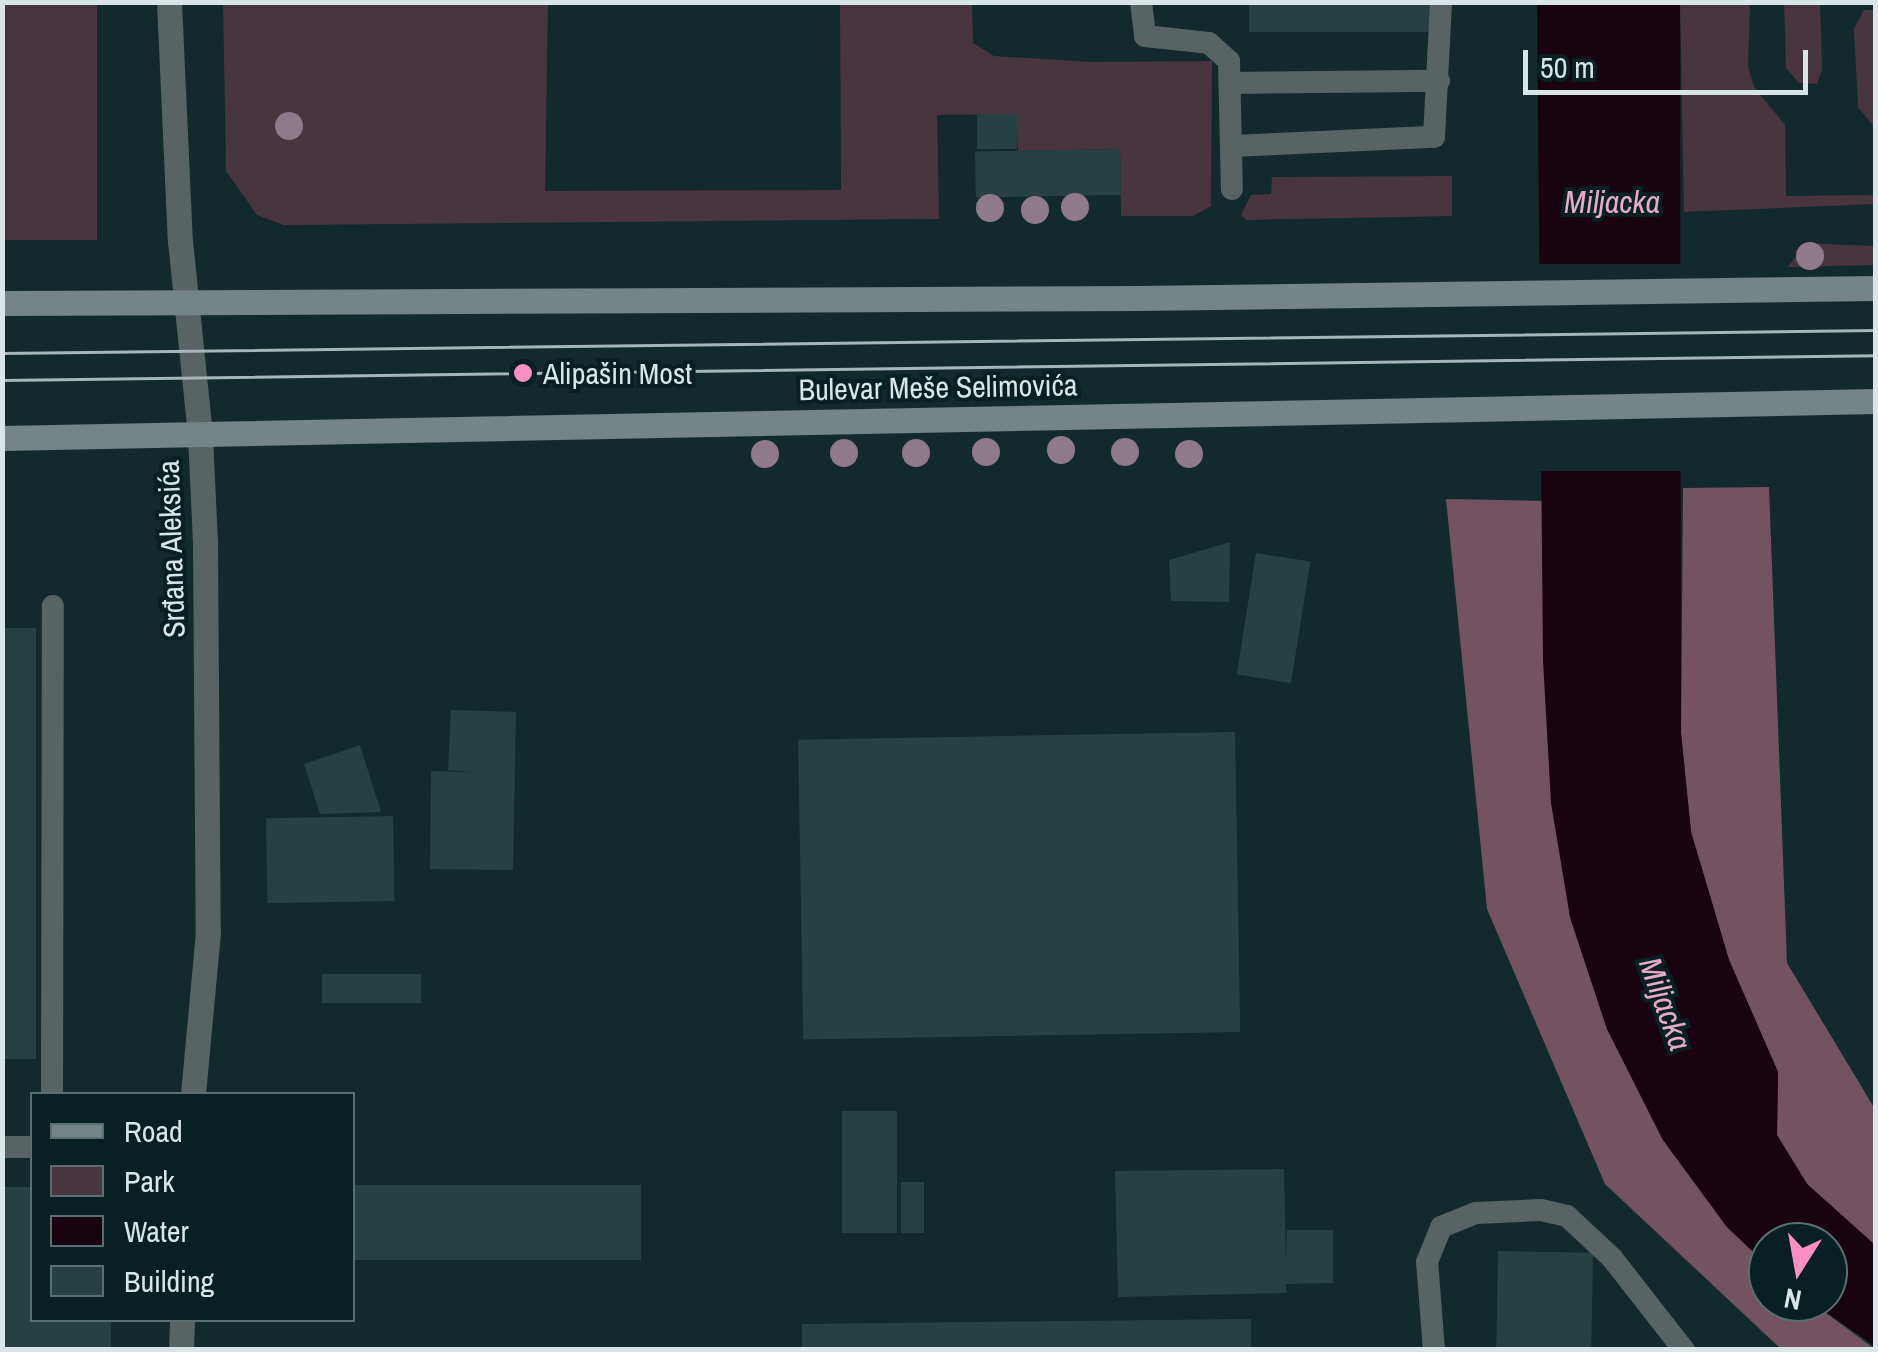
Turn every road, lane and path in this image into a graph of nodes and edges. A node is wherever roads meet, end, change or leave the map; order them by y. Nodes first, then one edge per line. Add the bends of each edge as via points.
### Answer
1 (170, 2) edge
2 (1140, 2) edge
3 (1440, 2) edge
4 (1439, 81) junction
5 (1232, 82) junction
6 (1232, 146) junction
7 (1232, 189) dead end
8 (1876, 288) edge
9 (186, 301) junction
10 (2, 303) edge
11 (1876, 401) edge
12 (200, 436) junction
13 (2, 438) edge
14 (54, 606) dead end
15 (52, 1092) edge
16 (192, 1092) edge
17 (2, 1147) edge
18 (30, 1147) edge
19 (182, 1322) edge
20 (181, 1350) edge
21 (1434, 1350) edge
22 (1684, 1350) edge

1 - 9 street, Srđana Aleksića
2 - 5 lane via 1145,36 1217,47 1229,62
3 - 4 lane
4 - 5 lane
4 - 6 lane via 1434,138
5 - 6 lane
6 - 7 lane
8 - 9 main road
9 - 10 main road
9 - 12 street, Srđana Aleksića
11 - 12 main road, Bulevar Meše Selimovića
12 - 13 main road, Bulevar Meše Selimovića
12 - 16 street, Srđana Aleksića via 208,932
14 - 15 lane
17 - 18 lane
19 - 20 street
21 - 22 lane via 1426,1262 1441,1228 1476,1213 1541,1210 1567,1216 1612,1258

